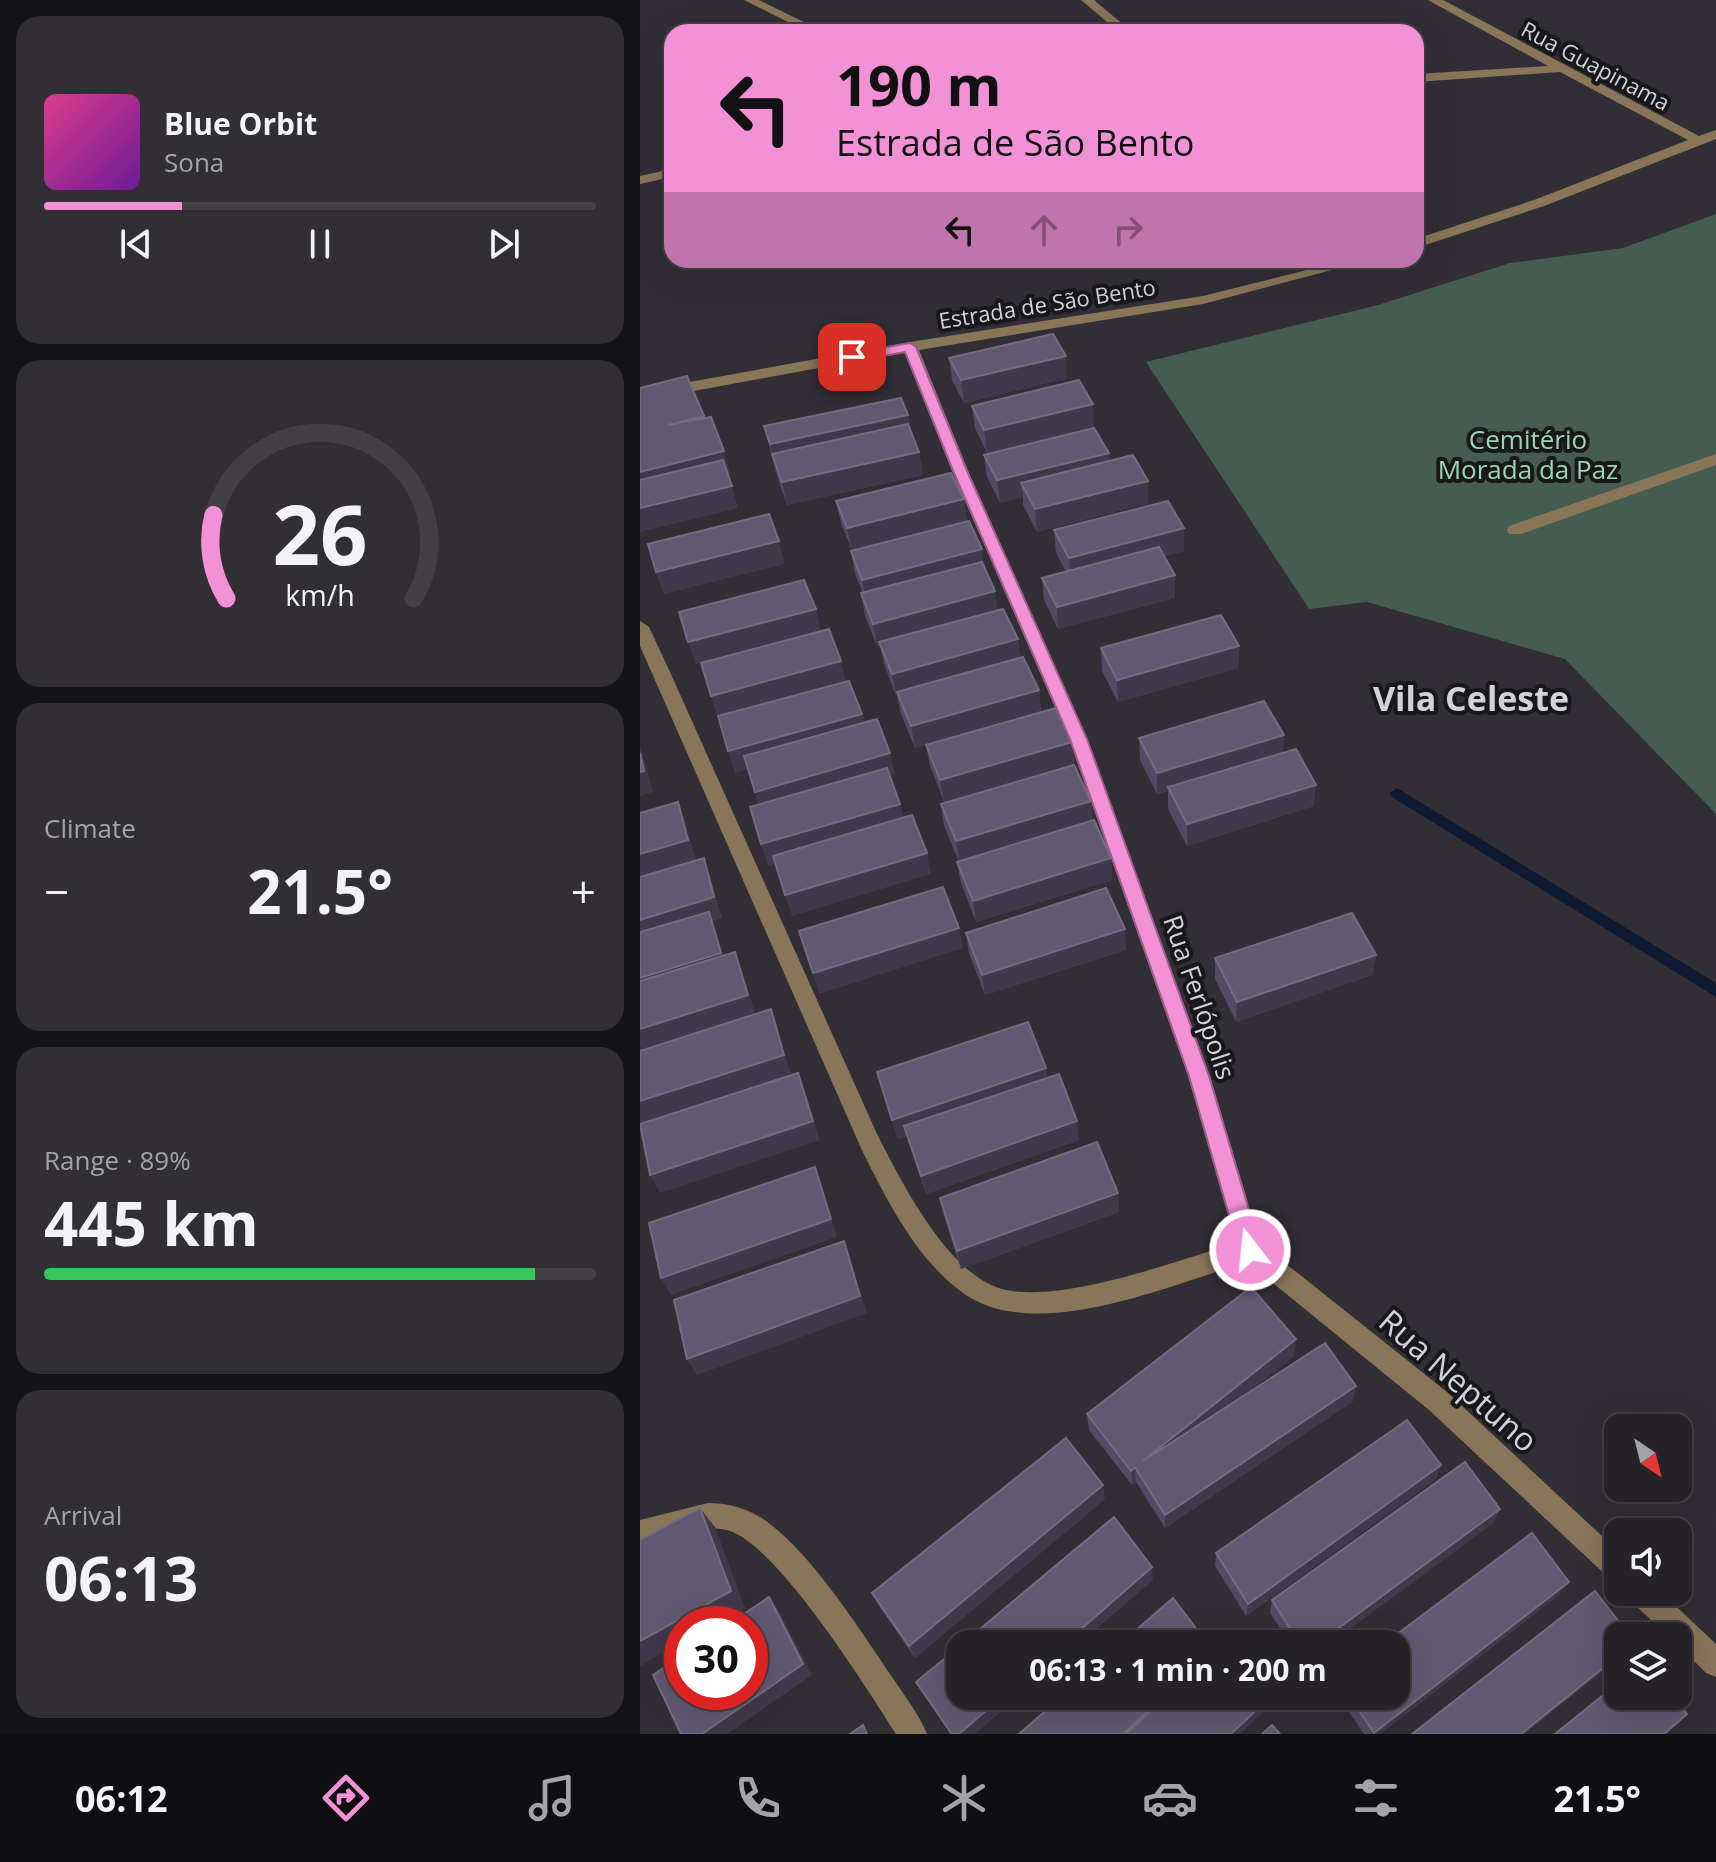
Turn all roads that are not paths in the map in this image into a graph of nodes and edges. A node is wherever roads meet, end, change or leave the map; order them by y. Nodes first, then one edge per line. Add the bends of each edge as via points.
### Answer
1 (750, 0) edge
2 (1087, 0) edge
3 (1434, 0) edge
4 (801, 24) edge
5 (1116, 24) edge
6 (1558, 69) junction
7 (1424, 77) edge
8 (1716, 134) edge
9 (1699, 141) junction
10 (664, 175) edge
11 (640, 180) edge
12 (1424, 241) edge
13 (1331, 268) edge
14 (910, 347) junction
15 (640, 396) edge
16 (1716, 459) edge
17 (1515, 530) dead end
18 (640, 627) edge
19 (1250, 1250) junction
20 (640, 1533) edge
21 (1604, 1556) edge
22 (1657, 1606) edge
23 (1716, 1663) edge
24 (913, 1734) edge

1 - 4 street
2 - 5 street
3 - 6 street, Rua Guapinama
6 - 7 street
6 - 9 street, Rua Guapinama
8 - 9 street
9 - 12 street
10 - 11 street
13 - 14 street, Estrada de São Bento via 1203,300
14 - 15 street, Estrada de São Bento
14 - 19 street, Rua Ferlópolis via 1078,739 1199,1076
16 - 17 street
18 - 19 street via 865,1133 916,1224 950,1268 997,1299 1028,1304 1099,1294
19 - 21 street, Rua Neptuno via 1438,1401
20 - 24 street via 718,1517 748,1525 813,1589
22 - 23 street

